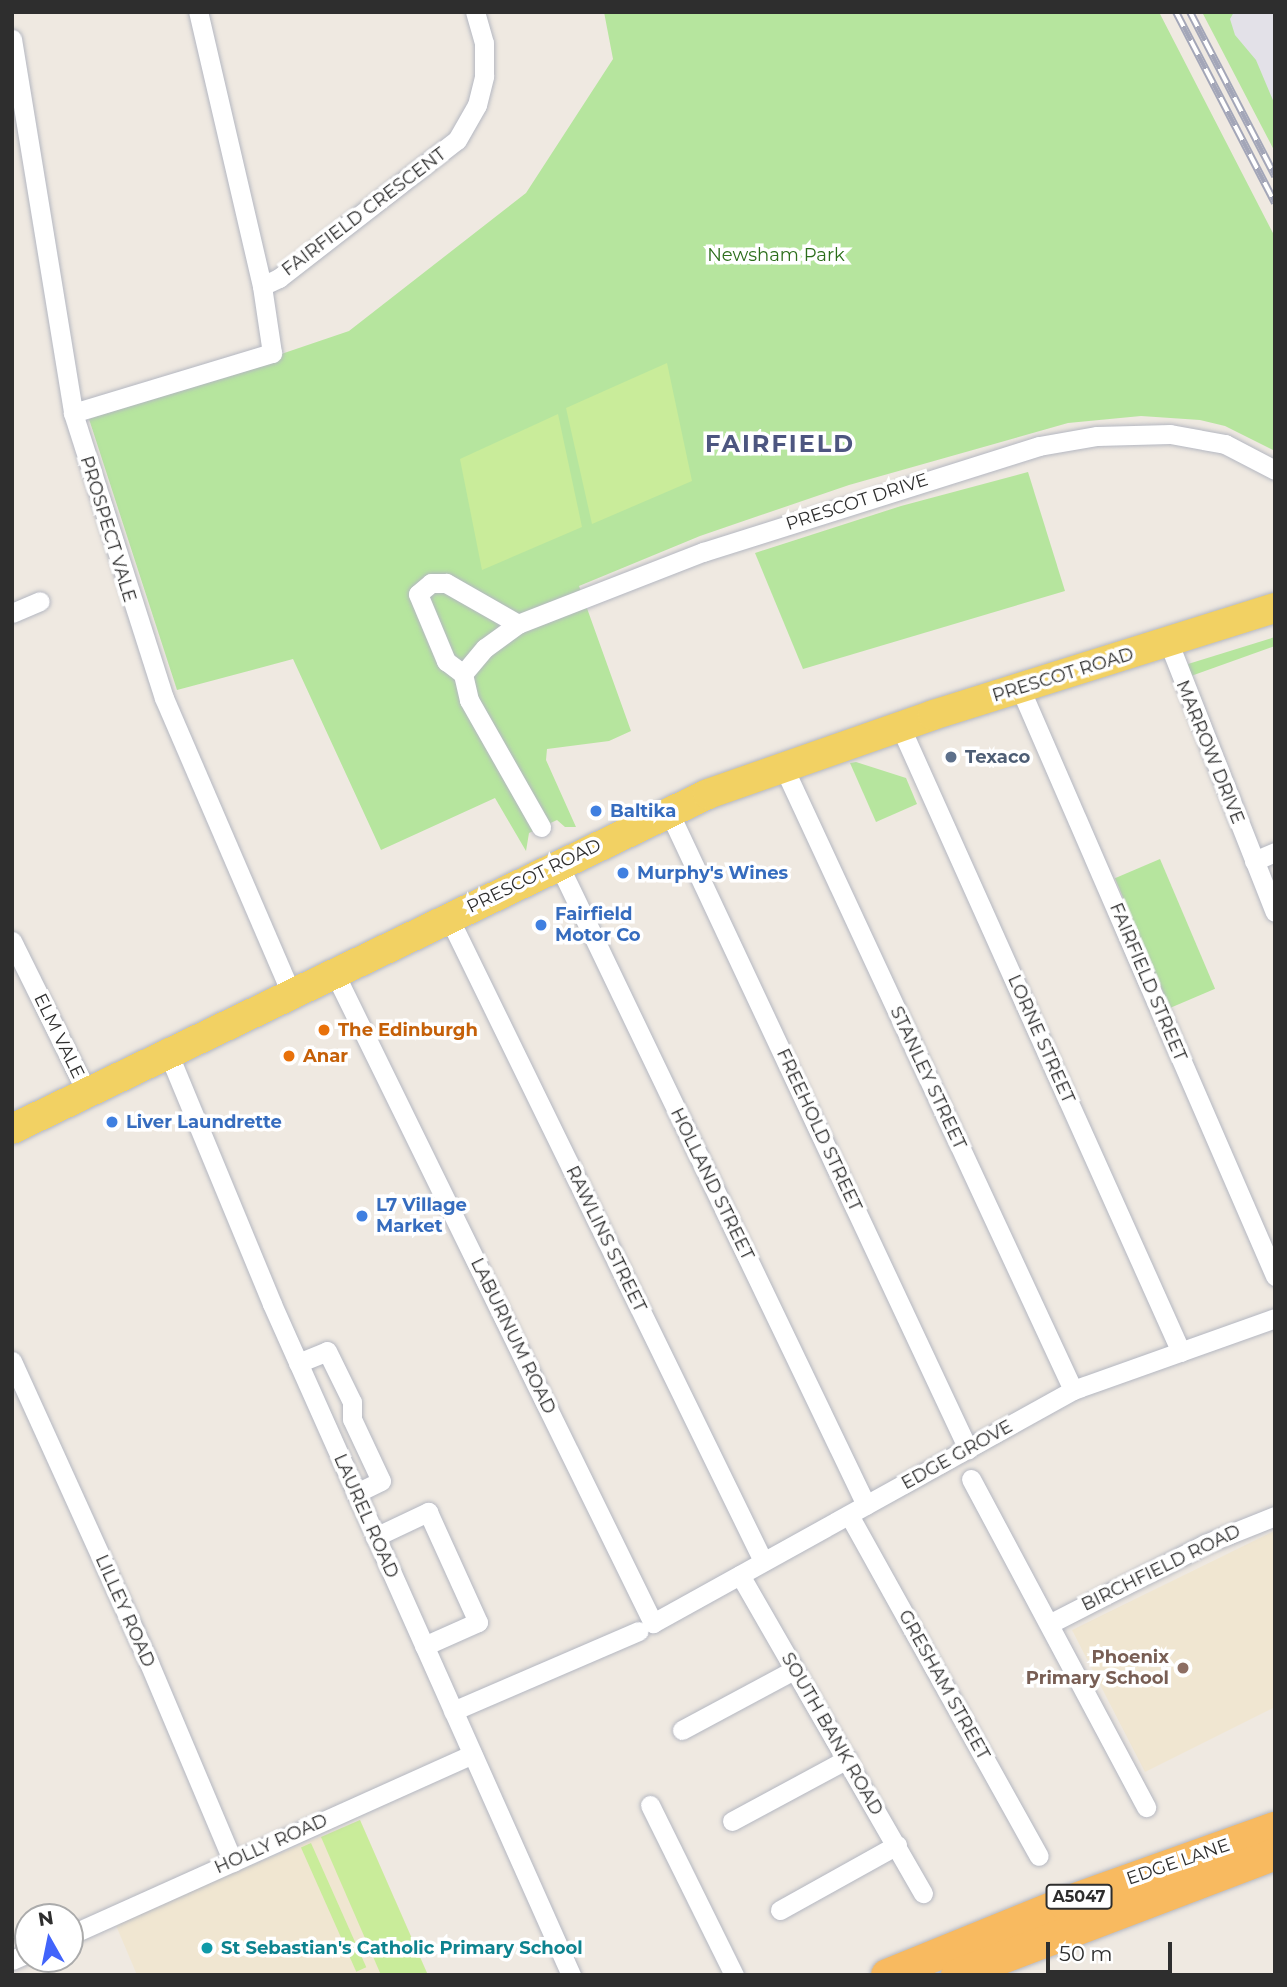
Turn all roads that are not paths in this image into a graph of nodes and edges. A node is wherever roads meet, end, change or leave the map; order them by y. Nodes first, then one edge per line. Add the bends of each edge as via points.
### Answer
1 (198, 12) edge
2 (475, 12) edge
3 (12, 38) edge
4 (262, 286) junction
5 (73, 413) junction
6 (1275, 470) edge
7 (40, 601) dead end
8 (1275, 608) edge
9 (12, 613) edge
10 (518, 624) junction
11 (1168, 641) junction
12 (463, 674) junction
13 (1020, 688) junction
14 (900, 726) junction
15 (783, 766) junction
16 (669, 812) junction
17 (541, 827) dead end
18 (1275, 852) edge
19 (1254, 861) junction
20 (558, 863) junction
21 (1275, 912) edge
22 (449, 918) junction
23 (12, 941) edge
24 (335, 974) junction
25 (292, 995) junction
26 (169, 1055) junction
27 (87, 1093) junction
28 (12, 1129) edge
29 (1275, 1276) edge
30 (1275, 1318) edge
31 (1181, 1352) junction
32 (12, 1362) edge
33 (298, 1363) junction
34 (1073, 1390) junction
35 (968, 1449) junction
36 (971, 1479) dead end
37 (356, 1493) junction
38 (858, 1510) junction
39 (1275, 1516) edge
40 (375, 1536) junction
41 (764, 1560) junction
42 (740, 1575) junction
43 (1049, 1624) junction
44 (646, 1627) junction
45 (425, 1646) junction
46 (794, 1670) junction
47 (453, 1711) junction
48 (682, 1730) dead end
49 (472, 1754) junction
50 (847, 1759) junction
51 (650, 1804) dead end
52 (1146, 1807) dead end
53 (732, 1821) dead end
54 (1275, 1828) edge
55 (897, 1844) junction
56 (1275, 1854) edge
57 (1040, 1856) dead end
58 (233, 1862) junction
59 (923, 1893) dead end
60 (780, 1910) dead end
61 (84, 1929) edge
62 (571, 1975) edge
63 (734, 1975) edge
64 (887, 1975) edge
65 (957, 1975) edge

1 - 4 street, FAIRFIELD CRESCENT
2 - 4 street, FAIRFIELD CRESCENT via 484,43 484,76 477,105 457,140 279,278
3 - 5 street, PROSPECT VALE
4 - 5 street, FAIRFIELD CRESCENT via 272,352
5 - 25 street, PROSPECT VALE via 164,698
6 - 10 street, PRESCOT DRIVE via 1225,444 1170,434 1097,436 1039,446 704,552
7 - 9 street
8 - 11 main road, PRESCOT ROAD
10 - 12 street, PRESCOT DRIVE via 485,648
10 - 12 street via 446,583 431,583 418,594 446,661
11 - 13 main road, PRESCOT ROAD
11 - 19 street, MARROW DRIVE
12 - 17 street via 469,700
13 - 14 main road, PRESCOT ROAD
13 - 29 street, FAIRFIELD STREET
14 - 15 main road, PRESCOT ROAD
14 - 31 street, LORNE STREET
15 - 16 main road, PRESCOT ROAD
15 - 34 street, STANLEY STREET
16 - 20 main road, PRESCOT ROAD
16 - 35 street, FREEHOLD STREET
18 - 19 street
19 - 21 street, MARROW DRIVE
20 - 22 main road, PRESCOT ROAD
20 - 38 street, HOLLAND STREET
22 - 24 main road, PRESCOT ROAD
22 - 41 street, RAWLINS STREET
23 - 27 street, ELM VALE
24 - 25 main road, PRESCOT ROAD
24 - 44 street, LABURNUM ROAD
25 - 26 main road, PRESCOT ROAD
26 - 27 main road, PRESCOT ROAD
26 - 33 street, LAUREL ROAD
27 - 28 main road, PRESCOT ROAD
30 - 31 street, EDGE GROVE
31 - 34 street, EDGE GROVE
32 - 58 street, LILLEY ROAD via 149,1663
33 - 37 street, LAUREL ROAD
33 - 37 street via 327,1351 352,1402 352,1419 381,1481
34 - 35 street, EDGE GROVE
35 - 38 street, EDGE GROVE
36 - 43 street
37 - 40 street, LAUREL ROAD
38 - 41 street, EDGE GROVE
38 - 57 street, GRESHAM STREET
39 - 43 street, BIRCHFIELD ROAD via 1205,1544
40 - 45 street, LAUREL ROAD
40 - 45 street via 428,1512 478,1622
41 - 42 street, EDGE GROVE
42 - 44 street, EDGE GROVE
42 - 46 street, SOUTH BANK ROAD
43 - 52 street
44 - 47 street, EDGE GROVE
45 - 47 street, LAUREL ROAD
46 - 48 street
46 - 50 street, SOUTH BANK ROAD
47 - 49 street, LAUREL ROAD
49 - 58 street, HOLLY ROAD
49 - 62 street, LAUREL ROAD
50 - 53 street
50 - 55 street, SOUTH BANK ROAD
51 - 63 street
54 - 64 highway, EDGE LANE / A5047 via 1064,1903
55 - 59 street, SOUTH BANK ROAD
55 - 60 street
56 - 65 highway, EDGE LANE / A5047
58 - 61 street, HOLLY ROAD

